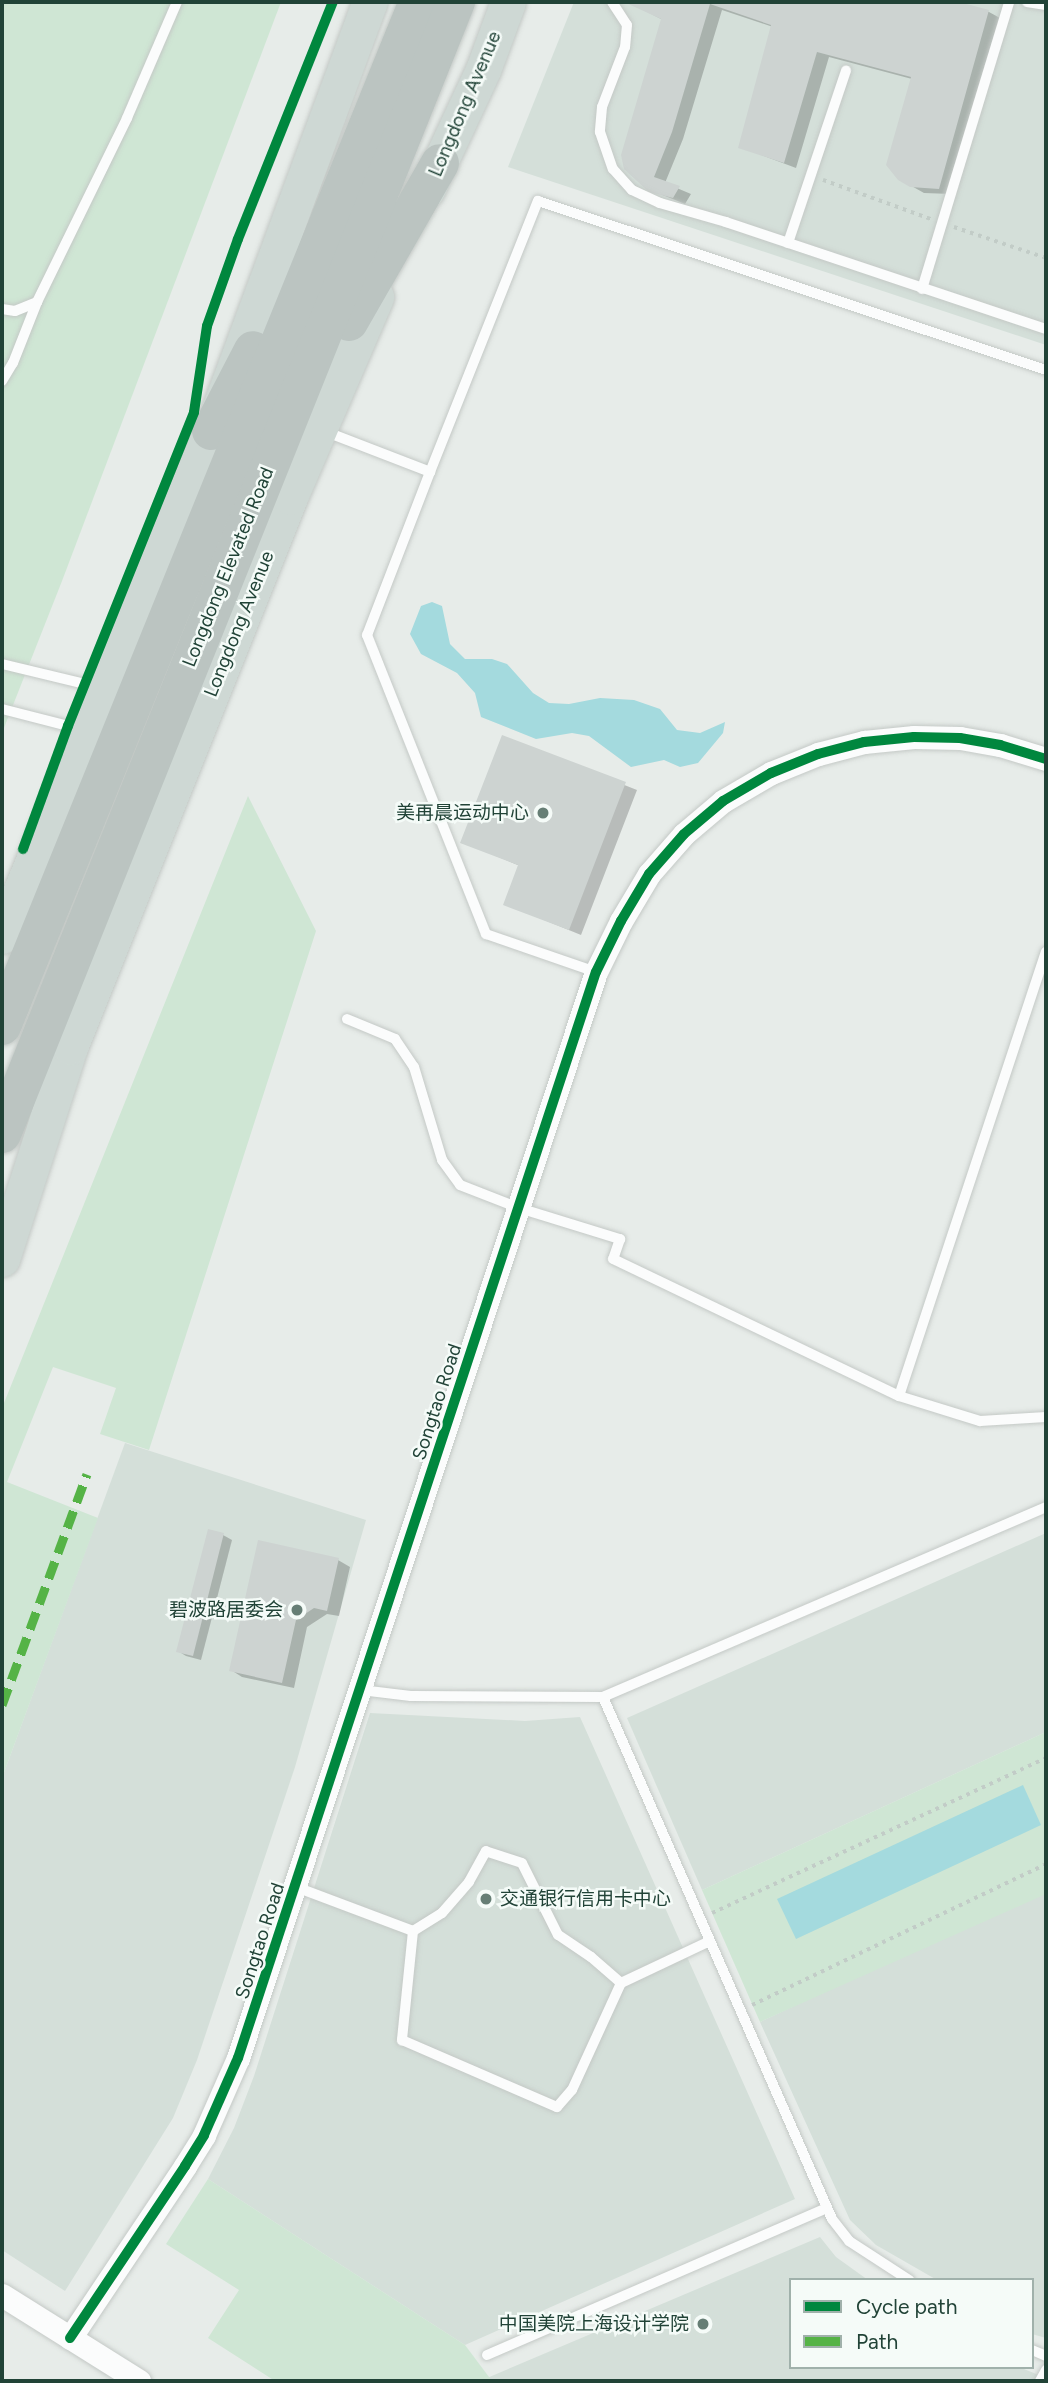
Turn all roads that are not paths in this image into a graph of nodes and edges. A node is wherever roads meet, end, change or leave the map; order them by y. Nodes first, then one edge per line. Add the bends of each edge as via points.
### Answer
1 (177, 2) edge
2 (370, 2) edge
3 (418, 2) edge
4 (456, 2) edge
5 (508, 2) edge
6 (612, 2) edge
7 (1009, 2) edge
8 (1027, 2) edge
9 (1046, 5) edge
10 (846, 71) dead end
11 (394, 111) junction
12 (361, 143) junction
13 (440, 163) junction
14 (788, 243) junction
15 (922, 289) junction
16 (37, 302) junction
17 (2, 309) edge
18 (1046, 329) edge
19 (1046, 370) edge
20 (2, 381) edge
21 (319, 429) junction
22 (211, 430) junction
23 (274, 454) junction
24 (430, 472) junction
25 (2, 664) edge
26 (101, 697) junction
27 (2, 709) edge
28 (84, 737) junction
29 (1046, 759) edge
30 (23, 849) dead end
31 (18, 862) dead end
32 (2, 936) edge
33 (1046, 952) edge
34 (596, 972) junction
35 (347, 1019) dead end
36 (2, 1026) edge
37 (2, 1134) edge
38 (519, 1208) junction
39 (2, 1259) edge
40 (899, 1396) junction
41 (1046, 1417) edge
42 (1046, 1507) edge
43 (361, 1690) junction
44 (603, 1697) junction
45 (296, 1887) junction
46 (413, 1931) junction
47 (710, 1941) junction
48 (621, 1983) junction
49 (827, 2208) junction
50 (906, 2278) edge
51 (10, 2301) edge
52 (70, 2339) junction
53 (487, 2355) dead end
54 (1046, 2370) edge
55 (139, 2381) edge
56 (1040, 2381) edge

1 - 16 lane via 127,118
2 - 22 main road
3 - 11 highway, Longdong Elevated Road
4 - 11 highway, Longdong Elevated Road
5 - 13 main road, Longdong Avenue
6 - 14 lane via 627,25 625,47 602,107 600,132 612,169 632,190 660,203
7 - 15 lane
8 - 9 lane
10 - 14 lane
11 - 12 highway, Longdong Elevated Road
11 - 23 highway, Longdong Elevated Road
12 - 22 highway
12 - 36 highway, Longdong Elevated Road
13 - 21 main road, Longdong Avenue
13 - 23 highway
14 - 15 lane
15 - 18 lane
16 - 17 lane via 15,311
16 - 20 lane
19 - 24 lane via 538,201
21 - 24 lane
21 - 39 main road, Longdong Avenue via 70,1047
22 - 26 main road
23 - 37 highway, Longdong Elevated Road
24 - 34 lane via 367,635 486,934
25 - 26 lane via 85,684
26 - 28 main road
27 - 28 lane via 68,726
28 - 32 main road
29 - 34 street, Songtao Road via 974,740 914,737 864,742 771,772 684,834 649,874
30 - 31 lane
33 - 40 lane
34 - 38 street, Songtao Road
35 - 38 lane via 395,1039 414,1067 442,1160 460,1185
38 - 40 lane via 620,1239 613,1259
38 - 43 street, Songtao Road
40 - 41 lane via 980,1421
42 - 44 lane
43 - 44 lane via 411,1696
43 - 45 street, Songtao Road
44 - 47 lane
45 - 46 lane
45 - 52 street, Songtao Road via 253,2019 204,2135
46 - 48 lane via 442,1913 469,1882 485,1851 522,1863 558,1935
46 - 48 lane via 402,2040 557,2107 572,2090
47 - 48 lane
47 - 49 lane
49 - 50 lane via 849,2241
49 - 53 lane
51 - 52 street
52 - 55 street
54 - 56 lane

